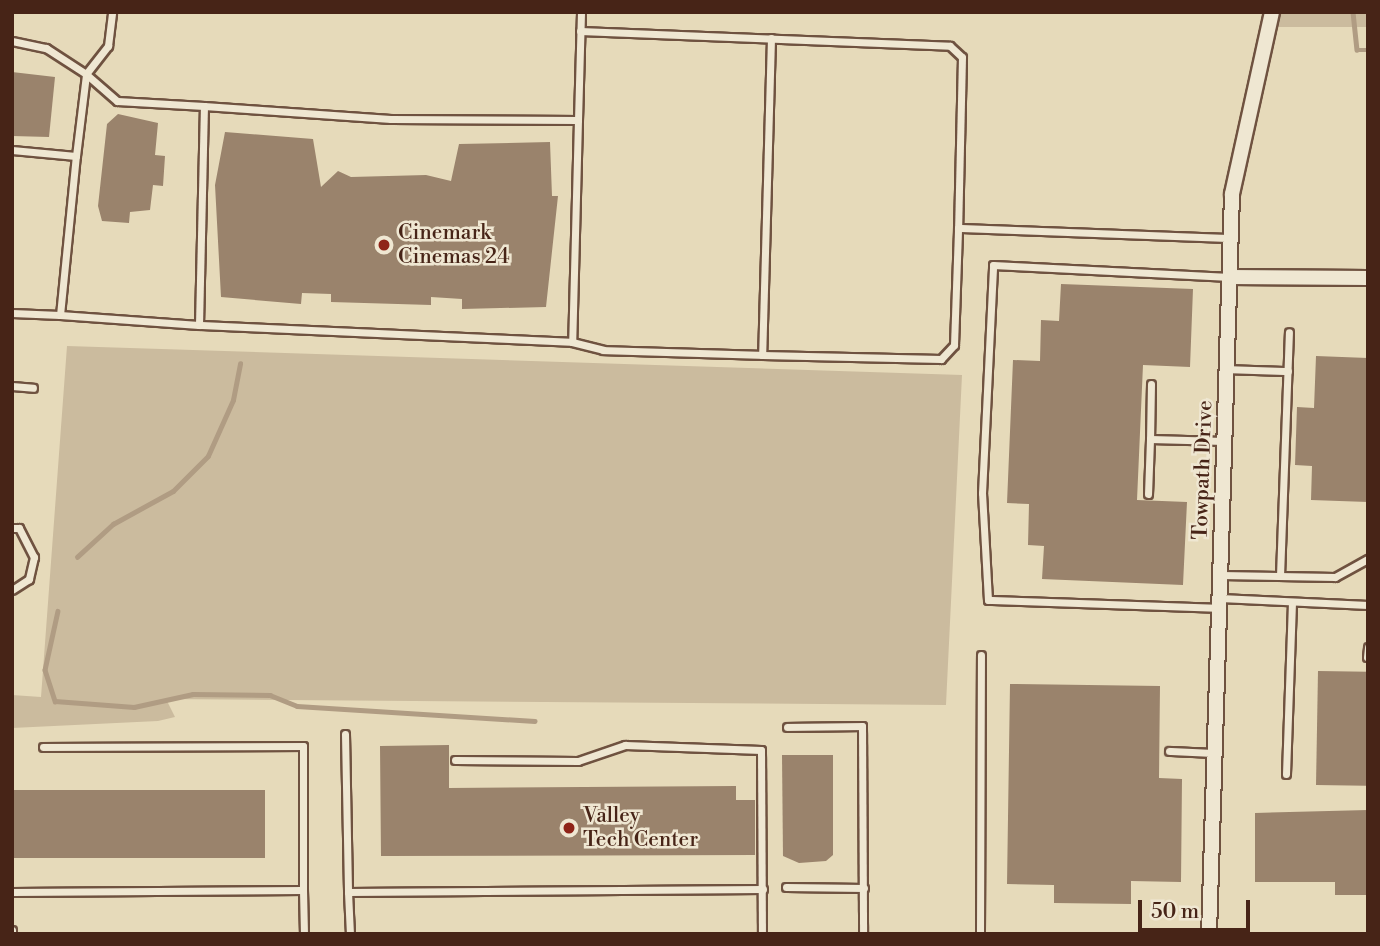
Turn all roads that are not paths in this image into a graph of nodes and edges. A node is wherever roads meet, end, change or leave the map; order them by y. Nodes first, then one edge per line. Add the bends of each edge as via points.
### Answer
1 (112, 12) edge
2 (581, 12) edge
3 (1272, 12) edge
4 (580, 31) junction
5 (771, 38) junction
6 (12, 41) edge
7 (86, 74) junction
8 (204, 106) junction
9 (578, 120) junction
10 (12, 150) edge
11 (76, 156) junction
12 (958, 228) junction
13 (1231, 238) junction
14 (1230, 277) junction
15 (1368, 278) edge
16 (12, 313) edge
17 (60, 315) junction
18 (199, 325) junction
19 (1289, 331) dead end
20 (572, 342) junction
21 (762, 355) junction
22 (1227, 369) junction
23 (1288, 370) junction
24 (1151, 384) dead end
25 (12, 386) edge
26 (33, 388) dead end
27 (1150, 439) junction
28 (1225, 441) junction
29 (1148, 494) dead end
30 (12, 528) edge
31 (1368, 559) edge
32 (1221, 575) junction
33 (1280, 576) junction
34 (12, 590) edge
35 (1293, 602) junction
36 (1220, 603) junction
37 (1368, 605) edge
38 (1368, 647) edge
39 (981, 655) dead end
40 (1367, 657) edge
41 (787, 727) dead end
42 (345, 734) dead end
43 (43, 747) dead end
44 (1169, 751) dead end
45 (1215, 753) junction
46 (455, 760) dead end
47 (1286, 774) dead end
48 (786, 887) dead end
49 (763, 888) junction
50 (864, 888) junction
51 (303, 890) junction
52 (348, 891) junction
53 (12, 892) edge
54 (304, 934) edge
55 (349, 934) edge
56 (762, 934) edge
57 (863, 934) edge
58 (980, 934) edge
59 (1209, 934) edge

1 - 7 lane via 108,46
2 - 4 lane
3 - 13 street, Towpath Drive via 1241,144
4 - 5 lane
4 - 9 lane
5 - 12 lane via 942,44 959,53
5 - 21 lane
6 - 7 lane via 46,48
7 - 8 lane via 117,101
7 - 11 lane
8 - 9 lane via 391,119
8 - 18 lane
9 - 20 lane
10 - 11 lane
11 - 17 lane
12 - 13 lane
12 - 21 lane via 954,345 941,359
13 - 14 street, Towpath Drive
14 - 15 street
14 - 22 street, Towpath Drive
14 - 36 lane via 993,265 982,493 988,600
16 - 17 lane
17 - 18 lane
18 - 20 lane
19 - 23 lane
20 - 21 lane via 603,350
22 - 23 lane
22 - 28 street, Towpath Drive
23 - 33 lane
24 - 27 lane
25 - 26 lane
27 - 28 lane
27 - 29 lane
28 - 32 street, Towpath Drive
30 - 34 lane via 19,528 33,557 29,579
31 - 33 lane via 1335,578
32 - 33 lane
32 - 36 street, Towpath Drive
35 - 36 lane
35 - 37 lane
35 - 47 lane
36 - 45 street, Towpath Drive
38 - 40 lane
39 - 58 lane
41 - 50 lane via 862,726
42 - 52 lane
43 - 51 lane via 303,746
44 - 45 lane
45 - 59 street, Towpath Drive
46 - 49 lane via 578,761 625,745 761,750
48 - 50 lane
49 - 52 lane
49 - 56 lane
50 - 57 lane
51 - 53 lane
51 - 54 lane
52 - 55 lane

